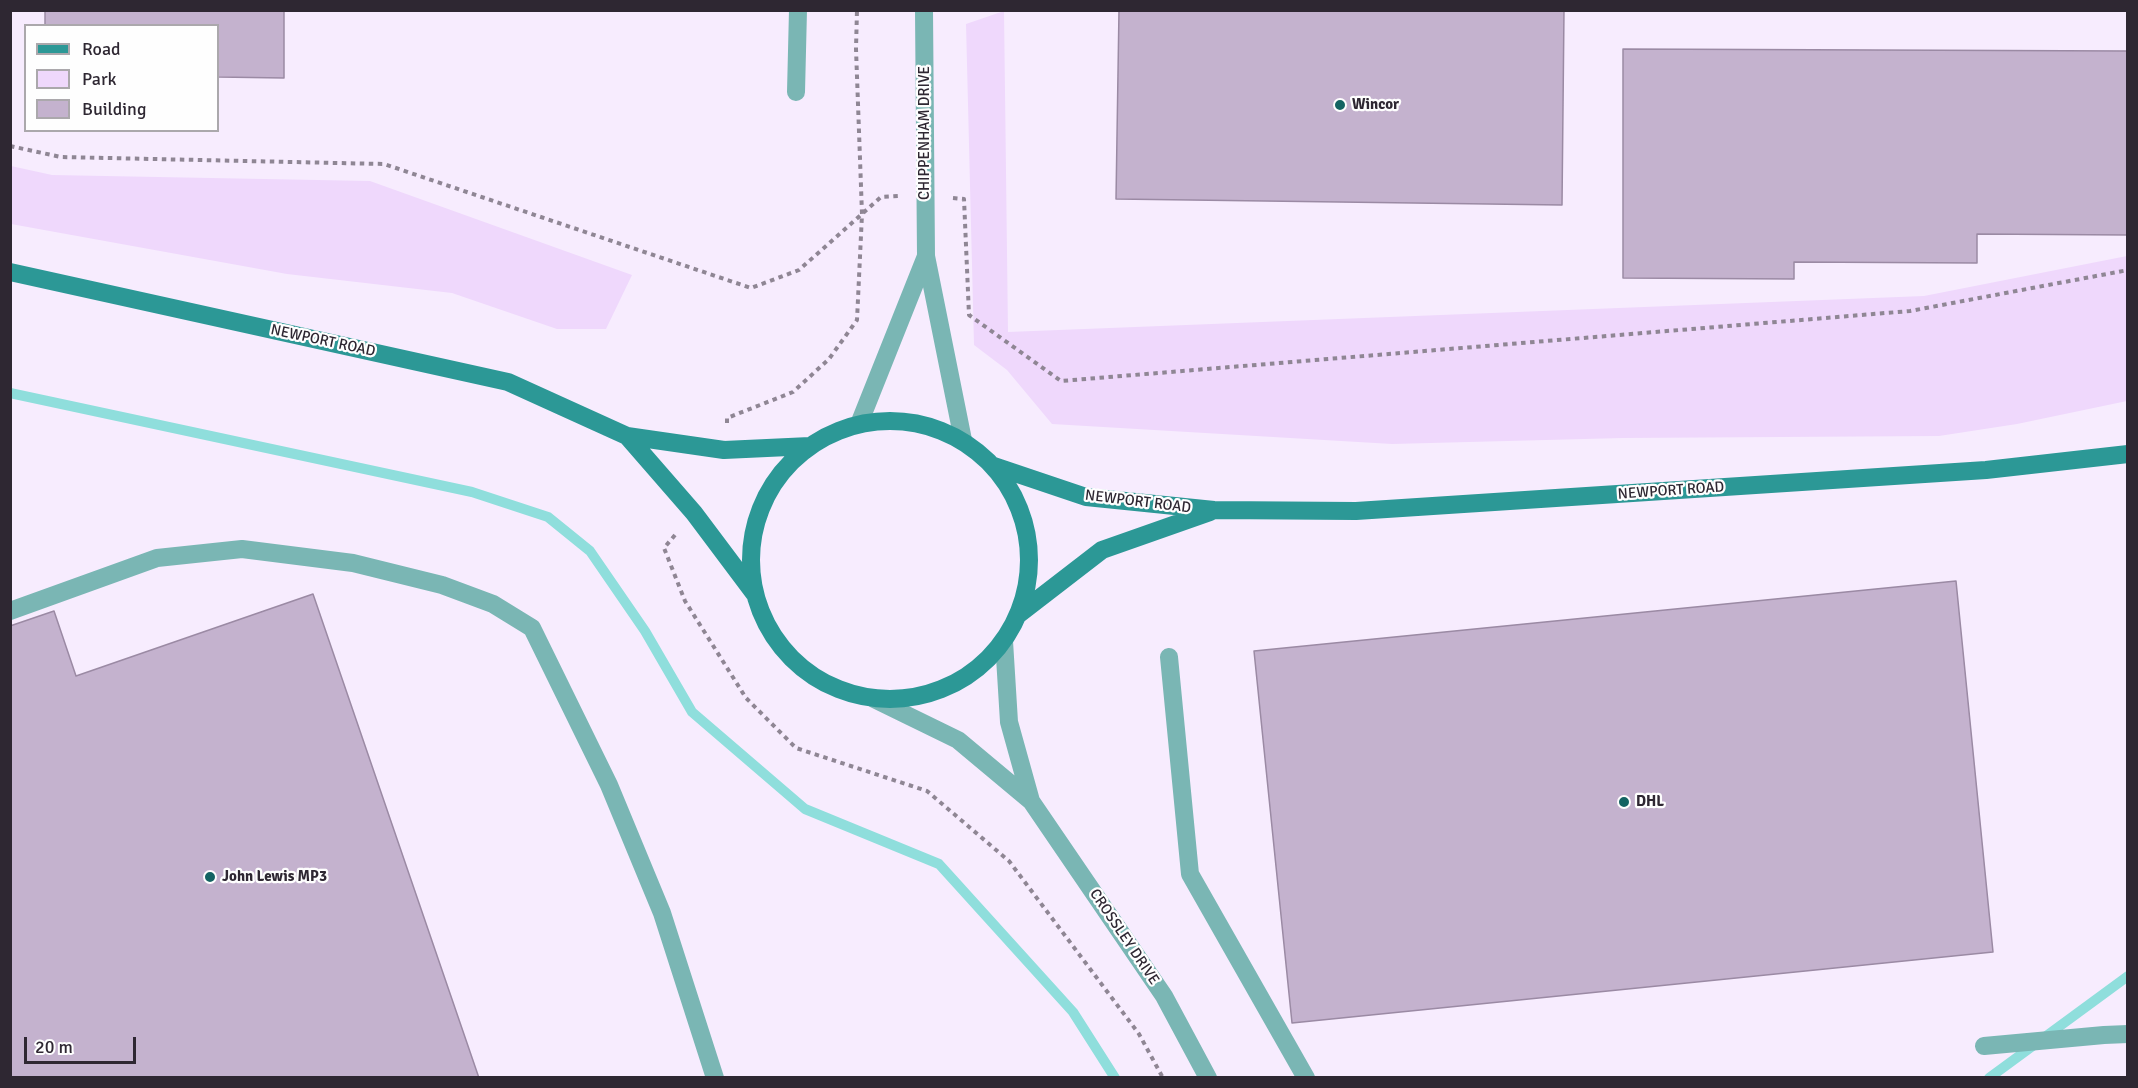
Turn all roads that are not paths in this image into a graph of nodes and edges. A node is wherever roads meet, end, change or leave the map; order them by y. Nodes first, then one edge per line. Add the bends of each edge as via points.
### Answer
1 (798, 10) edge
2 (924, 10) edge
3 (796, 92) dead end
4 (926, 256) junction
5 (10, 272) edge
6 (859, 424) junction
7 (627, 436) junction
8 (963, 441) junction
9 (810, 446) junction
10 (2127, 454) edge
11 (993, 466) junction
12 (1215, 510) junction
13 (755, 594) junction
14 (10, 610) edge
15 (1019, 614) junction
16 (1004, 641) junction
17 (1168, 657) dead end
18 (874, 699) junction
19 (1031, 801) junction
20 (2127, 1035) edge
21 (1984, 1046) dead end
22 (715, 1077) edge
23 (1208, 1077) edge
24 (1306, 1077) edge

1 - 3 street
2 - 4 street, CHIPPENHAM DRIVE
4 - 6 street, CHIPPENHAM DRIVE
4 - 8 street, CHIPPENHAM DRIVE
5 - 7 street, NEWPORT ROAD via 508,382
6 - 8 street via 895,420 930,426
6 - 9 street via 833,432
7 - 9 street, NEWPORT ROAD via 724,450
7 - 13 street, NEWPORT ROAD via 694,513
8 - 11 street
9 - 13 street via 779,475 759,512 751,553
10 - 12 street, NEWPORT ROAD via 1986,470 1367,510
11 - 12 street, NEWPORT ROAD via 1086,497
11 - 15 street via 1016,499 1028,536 1029,576
12 - 15 street, NEWPORT ROAD via 1102,550
13 - 18 street via 772,633 798,665 833,688
14 - 22 street via 157,558 242,549 353,563 442,585 493,603 532,628 609,785 662,913
15 - 16 street
16 - 18 street via 978,669 947,688 911,698
16 - 19 street, CROSSLEY DRIVE via 1009,722
17 - 24 street via 1190,874
18 - 19 street, CROSSLEY DRIVE via 958,740
19 - 23 street, CROSSLEY DRIVE via 1164,996
20 - 21 street

